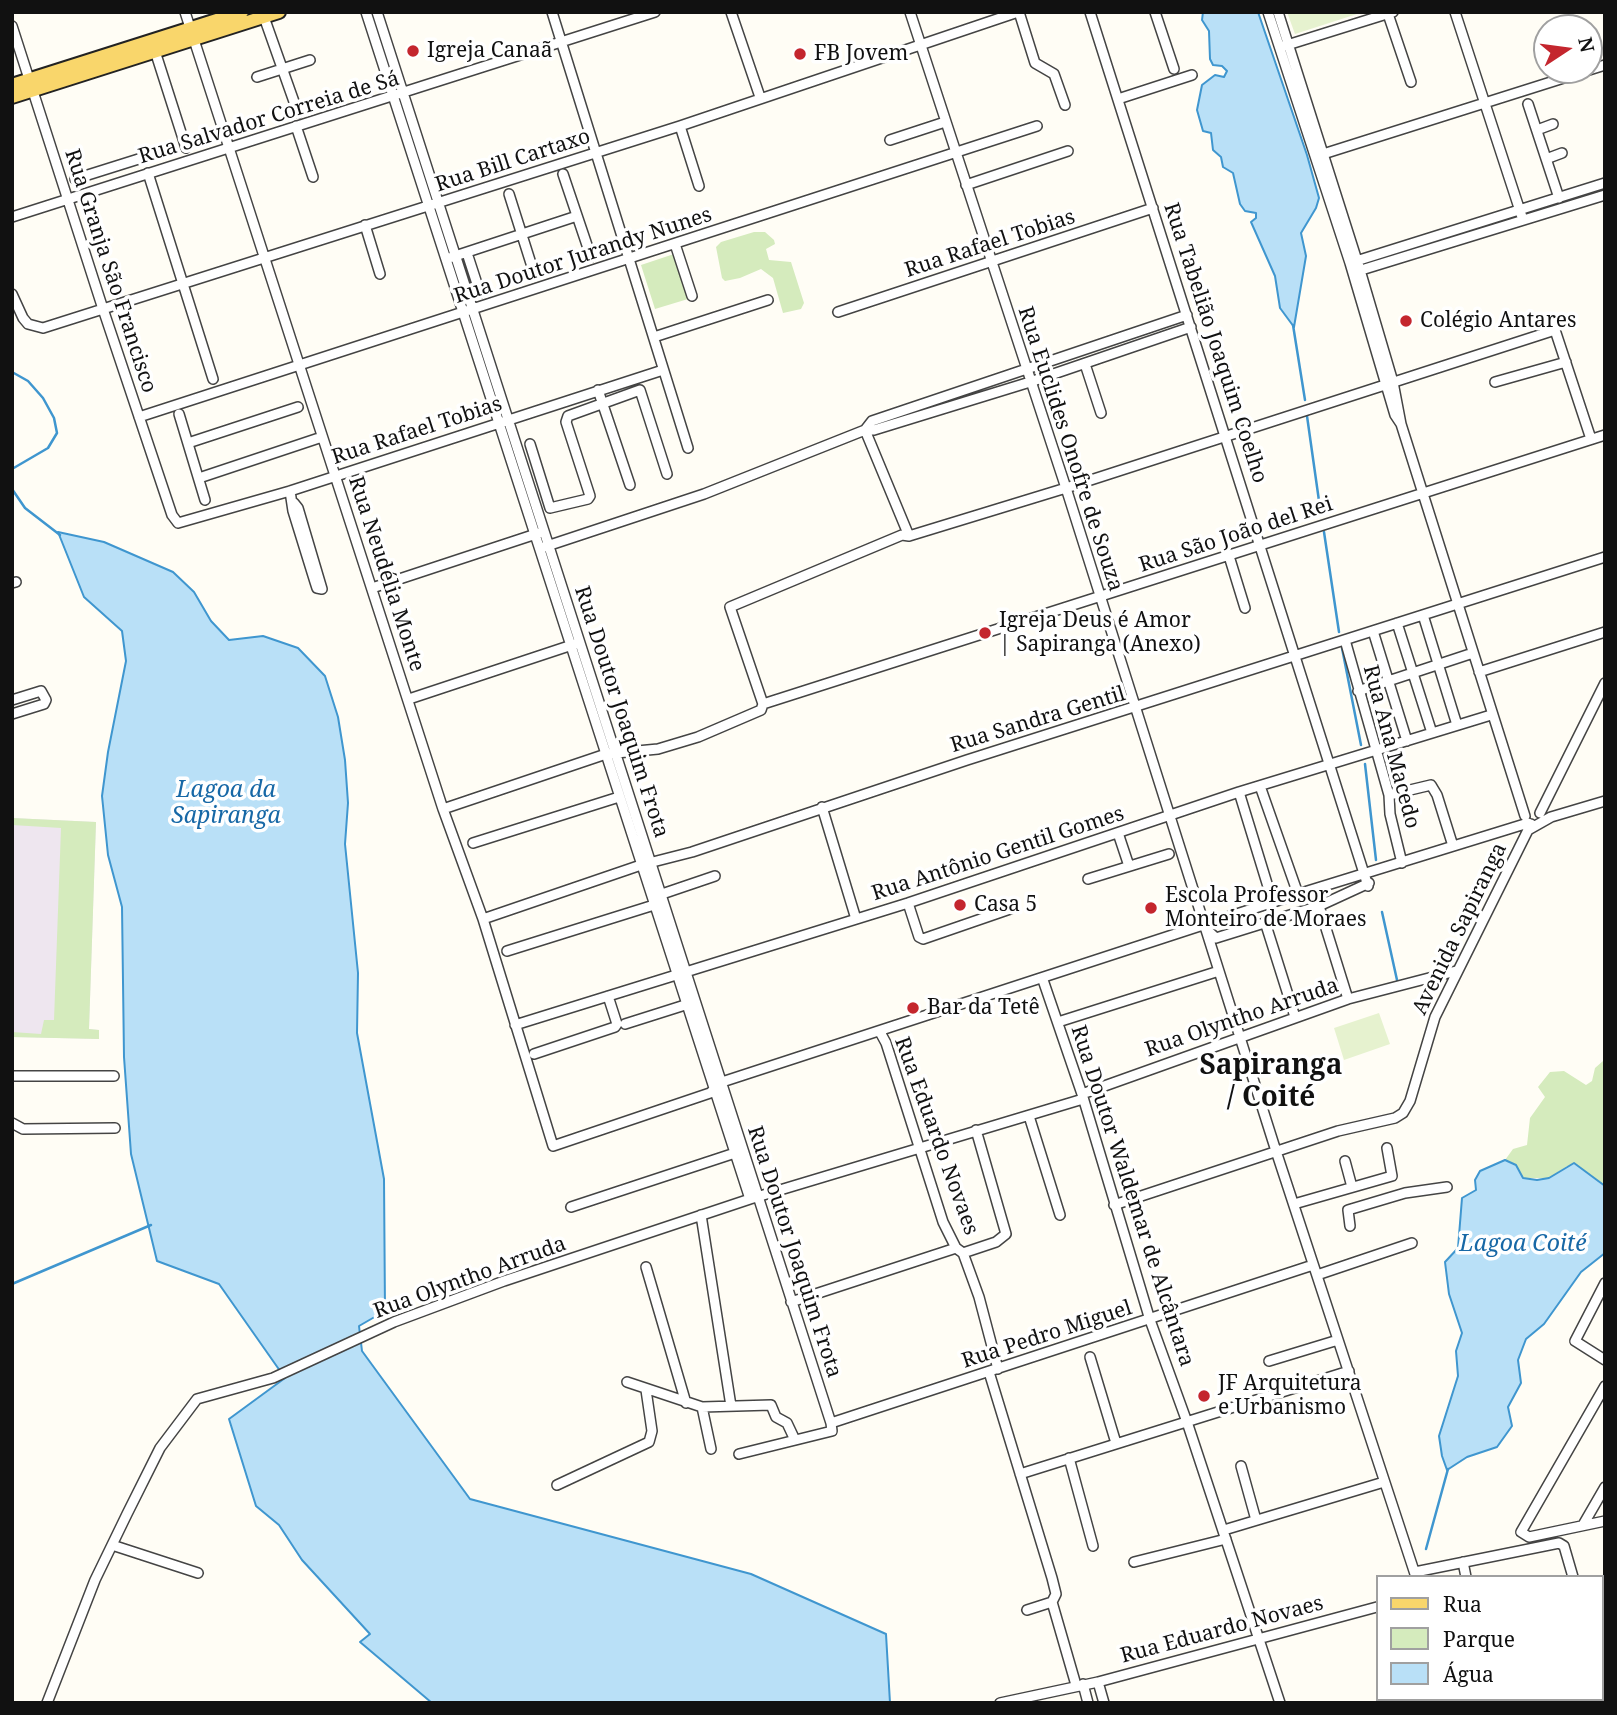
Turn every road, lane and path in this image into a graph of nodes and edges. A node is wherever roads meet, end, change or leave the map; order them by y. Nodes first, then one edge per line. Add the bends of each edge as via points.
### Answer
1 (185, 12) edge
2 (242, 12) edge
3 (279, 12) edge
4 (366, 12) edge
5 (377, 12) edge
6 (552, 12) edge
7 (655, 12) edge
8 (731, 12) edge
9 (910, 12) edge
10 (1019, 12) edge
11 (1090, 12) edge
12 (1155, 12) edge
13 (1268, 12) edge
14 (1278, 12) edge
15 (1455, 12) edge
16 (1391, 13) edge
17 (1371, 16) edge
18 (264, 17) junction
19 (12, 26) edge
20 (191, 34) junction
21 (562, 43) junction
22 (920, 44) junction
23 (1284, 46) junction
24 (155, 51) junction
25 (310, 60) dead end
26 (283, 69) junction
27 (1174, 69) dead end
28 (1192, 75) dead end
29 (257, 77) dead end
30 (1411, 82) dead end
31 (1545, 84) edge
32 (12, 85) edge
33 (32, 85) junction
34 (397, 96) junction
35 (12, 97) edge
36 (760, 97) junction
37 (1118, 99) junction
38 (1483, 104) junction
39 (1528, 104) dead end
40 (1065, 105) dead end
41 (298, 113) dead end
42 (945, 121) junction
43 (1553, 124) dead end
44 (296, 126) junction
45 (680, 126) junction
46 (1037, 126) dead end
47 (1537, 130) junction
48 (890, 140) dead end
49 (186, 148) dead end
50 (230, 148) junction
51 (1068, 151) dead end
52 (596, 153) junction
53 (955, 153) junction
54 (1562, 153) dead end
55 (1319, 155) junction
56 (145, 157) dead end
57 (1546, 159) junction
58 (97, 172) junction
59 (148, 173) junction
60 (564, 174) dead end
61 (313, 177) dead end
62 (75, 179) dead end
63 (1605, 183) edge
64 (967, 185) junction
65 (699, 186) dead end
66 (102, 187) junction
67 (509, 194) dead end
68 (1605, 195) edge
69 (68, 197) junction
70 (1559, 198) junction
71 (437, 204) junction
72 (426, 207) junction
73 (1153, 208) junction
74 (1520, 212) junction
75 (577, 216) junction
76 (12, 217) edge
77 (1524, 223) junction
78 (365, 225) junction
79 (522, 234) junction
80 (676, 244) junction
81 (467, 253) junction
82 (265, 256) junction
83 (454, 256) junction
84 (591, 257) dead end
85 (631, 259) junction
86 (444, 260) junction
87 (992, 262) junction
88 (1355, 267) junction
89 (534, 273) dead end
90 (380, 274) dead end
91 (183, 282) junction
92 (480, 293) dead end
93 (12, 294) edge
94 (692, 296) dead end
95 (768, 300) dead end
96 (103, 309) junction
97 (473, 311) junction
98 (838, 312) dead end
99 (462, 315) junction
100 (1187, 315) junction
101 (1191, 327) junction
102 (654, 337) junction
103 (1566, 362) junction
104 (1085, 363) junction
105 (299, 367) junction
106 (1026, 369) junction
107 (663, 370) junction
108 (213, 379) dead end
109 (1030, 382) junction
110 (1495, 382) dead end
111 (1390, 383) junction
112 (598, 390) junction
113 (602, 402) junction
114 (298, 407) dead end
115 (1101, 413) dead end
116 (179, 414) dead end
117 (139, 417) junction
118 (508, 418) junction
119 (498, 422) junction
120 (865, 430) junction
121 (1226, 435) junction
122 (1605, 435) edge
123 (322, 437) junction
124 (1591, 439) junction
125 (188, 443) junction
126 (530, 444) dead end
127 (688, 448) dead end
128 (667, 474) dead end
129 (335, 476) junction
130 (199, 478) junction
131 (630, 485) dead end
132 (1066, 488) junction
133 (290, 491) junction
134 (1422, 492) junction
135 (205, 500) dead end
136 (294, 503) junction
137 (181, 524) joint
138 (540, 532) junction
139 (909, 536) junction
140 (544, 546) junction
141 (1261, 546) junction
142 (1229, 556) junction
143 (1605, 557) edge
144 (372, 588) junction
145 (1100, 598) junction
146 (1458, 604) junction
147 (1245, 608) dead end
148 (1423, 615) junction
149 (1397, 623) junction
150 (1373, 631) junction
151 (1605, 632) edge
152 (1345, 640) junction
153 (576, 644) junction
154 (1474, 653) junction
155 (1296, 656) junction
156 (1438, 665) junction
157 (1479, 672) junction
158 (1413, 673) junction
159 (1389, 681) junction
160 (1605, 684) edge
161 (1358, 691) junction
162 (409, 699) junction
163 (12, 700) edge
164 (763, 704) junction
165 (1134, 708) junction
166 (12, 714) edge
167 (1491, 715) junction
168 (1457, 725) junction
169 (1432, 733) junction
170 (1407, 741) junction
171 (1376, 752) junction
172 (606, 754) junction
173 (616, 755) junction
174 (1332, 765) junction
175 (1260, 786) junction
176 (1239, 792) junction
177 (1389, 794) junction
178 (619, 797) junction
179 (1605, 802) edge
180 (822, 807) junction
181 (443, 808) junction
182 (1169, 816) junction
183 (1532, 817) junction
184 (1118, 833) junction
185 (473, 843) dead end
186 (1453, 846) junction
187 (1169, 854) dead end
188 (1402, 863) junction
189 (653, 864) junction
190 (641, 865) junction
191 (1129, 866) junction
192 (1384, 869) junction
193 (1365, 873) junction
194 (715, 876) dead end
195 (1088, 879) dead end
196 (1368, 886) junction
197 (662, 894) junction
198 (1298, 894) junction
199 (908, 903) junction
200 (1273, 903) junction
201 (654, 905) junction
202 (1318, 906) junction
203 (1010, 909) dead end
204 (483, 919) junction
205 (856, 919) junction
206 (1265, 922) junction
207 (1204, 927) junction
208 (507, 951) dead end
209 (1219, 971) junction
210 (1456, 971) junction
211 (680, 974) junction
212 (1043, 980) junction
213 (608, 996) junction
214 (1348, 999) junction
215 (685, 1005) junction
216 (1295, 1017) junction
217 (1058, 1022) junction
218 (625, 1024) dead end
219 (515, 1025) junction
220 (880, 1032) junction
221 (1241, 1035) junction
222 (534, 1054) dead end
223 (12, 1076) edge
224 (114, 1076) dead end
225 (718, 1085) junction
226 (1082, 1096) junction
227 (1029, 1116) junction
228 (12, 1124) edge
229 (115, 1128) dead end
230 (976, 1130) junction
231 (920, 1146) junction
232 (1387, 1148) dead end
233 (739, 1152) junction
234 (1276, 1152) junction
235 (1345, 1161) dead end
236 (1355, 1187) junction
237 (1447, 1187) dead end
238 (754, 1198) junction
239 (1294, 1204) junction
240 (1114, 1205) junction
241 (1363, 1205) junction
242 (571, 1206) dead end
243 (701, 1215) junction
244 (1060, 1215) dead end
245 (1350, 1226) dead end
246 (1412, 1243) dead end
247 (959, 1250) junction
248 (646, 1267) dead end
249 (1315, 1270) junction
250 (1605, 1283) edge
251 (791, 1302) junction
252 (1150, 1320) junction
253 (1338, 1340) junction
254 (1090, 1357) dead end
255 (1605, 1360) edge
256 (1269, 1361) dead end
257 (994, 1371) junction
258 (1349, 1371) junction
259 (627, 1382) dead end
260 (1605, 1386) edge
261 (646, 1390) junction
262 (686, 1403) junction
263 (731, 1406) junction
264 (702, 1407) junction
265 (1187, 1422) junction
266 (831, 1423) junction
267 (795, 1440) junction
268 (1116, 1443) junction
269 (711, 1449) dead end
270 (739, 1454) dead end
271 (1069, 1458) junction
272 (1241, 1466) dead end
273 (1020, 1474) junction
274 (1384, 1482) junction
275 (557, 1485) dead end
276 (1605, 1486) edge
277 (1256, 1520) junction
278 (1605, 1521) edge
279 (1583, 1525) junction
280 (1225, 1534) junction
281 (112, 1545) junction
282 (1093, 1546) dead end
283 (1134, 1562) dead end
284 (1462, 1562) junction
285 (198, 1573) dead end
286 (1416, 1574) edge
287 (1465, 1575) edge
288 (1572, 1575) edge
289 (1052, 1602) junction
290 (1376, 1607) edge
291 (1027, 1610) dead end
292 (1259, 1638) junction
293 (1098, 1682) junction
294 (1080, 1685) junction
295 (47, 1703) edge
296 (1000, 1703) edge
297 (1088, 1703) edge
298 (1104, 1703) edge
299 (1280, 1703) edge

1 - 20 street, Rua Neudélia Monte
2 - 20 main road
3 - 18 main road
4 - 34 street, Rua Doutor Joaquim Frota
5 - 34 street, Rua Doutor Joaquim Frota
6 - 21 street
7 - 21 street, Rua Salvador Correia de Sá
8 - 36 street
9 - 22 street, Rua Euclides Onofre de Souza
10 - 22 street, Rua Bill Cartaxo
10 - 40 street via 1035,63 1055,74
11 - 37 street, Rua Tabelião Joaquim Coelho
12 - 27 street
13 - 23 street
14 - 23 street
15 - 38 street
16 - 17 street
16 - 30 street
17 - 23 street
18 - 20 main road
18 - 26 street
19 - 33 street, Rua Granja São Francisco
20 - 24 main road
20 - 33 main road
20 - 50 street, Rua Neudélia Monte
21 - 34 street, Rua Salvador Correia de Sá
21 - 52 street
22 - 36 street, Rua Bill Cartaxo
22 - 42 street, Rua Euclides Onofre de Souza
23 - 55 street
24 - 33 main road
24 - 49 street
25 - 26 street
26 - 29 street
26 - 41 street
28 - 37 street
31 - 38 street
32 - 33 main road
33 - 35 main road
33 - 69 street, Rua Granja São Francisco
34 - 44 street, Rua Salvador Correia de Sá
34 - 71 street, Rua Doutor Joaquim Frota
34 - 72 street, Rua Doutor Joaquim Frota
36 - 45 street, Rua Bill Cartaxo
37 - 73 street, Rua Tabelião Joaquim Coelho
38 - 55 street
38 - 74 street
39 - 47 street
42 - 48 street
42 - 53 street, Rua Euclides Onofre de Souza
43 - 47 street
44 - 50 street, Rua Salvador Correia de Sá
44 - 61 street
45 - 52 street, Rua Bill Cartaxo
45 - 65 street
46 - 53 street, Rua Doutor Jurandy Nunes
47 - 57 street
50 - 59 street, Rua Salvador Correia de Sá
50 - 82 street, Rua Neudélia Monte
51 - 64 street
52 - 71 street, Rua Bill Cartaxo
52 - 85 street
53 - 64 street, Rua Euclides Onofre de Souza
53 - 80 street, Rua Doutor Jurandy Nunes
54 - 57 street
55 - 88 street
56 - 58 street
57 - 70 street
58 - 62 street
58 - 66 street
59 - 66 street, Rua Salvador Correia de Sá
59 - 91 street
60 - 75 street
63 - 70 street
64 - 87 street, Rua Euclides Onofre de Souza
66 - 69 street, Rua Salvador Correia de Sá
67 - 79 street
68 - 77 street
69 - 76 street, Rua Salvador Correia de Sá
69 - 96 street, Rua Granja São Francisco
70 - 74 street
71 - 72 street, Rua Bill Cartaxo
71 - 83 street, Rua Doutor Joaquim Frota
72 - 78 street, Rua Bill Cartaxo
72 - 86 street, Rua Doutor Joaquim Frota
73 - 87 street, Rua Rafael Tobias
73 - 100 street, Rua Tabelião Joaquim Coelho
74 - 77 street
74 - 88 street
75 - 79 street
75 - 84 street
77 - 88 street
78 - 82 street, Rua Bill Cartaxo
78 - 90 street
79 - 81 street
79 - 89 street
80 - 85 street, Rua Doutor Jurandy Nunes
80 - 94 street
81 - 83 street
81 - 92 street
82 - 91 street, Rua Bill Cartaxo
82 - 105 street, Rua Neudélia Monte
83 - 86 street
83 - 97 street, Rua Doutor Joaquim Frota
85 - 97 street, Rua Doutor Jurandy Nunes
85 - 102 street
86 - 99 street, Rua Doutor Joaquim Frota
87 - 98 street, Rua Rafael Tobias
87 - 106 street, Rua Euclides Onofre de Souza
88 - 111 street
91 - 96 street, Rua Bill Cartaxo
91 - 108 street
93 - 96 street, Rua Bill Cartaxo via 28,324 43,328
95 - 102 street
96 - 117 street, Rua Granja São Francisco
97 - 99 street, Rua Doutor Jurandy Nunes
97 - 118 street, Rua Doutor Joaquim Frota
99 - 105 street, Rua Doutor Jurandy Nunes
99 - 119 street, Rua Doutor Joaquim Frota
100 - 101 street, Rua Tabelião Joaquim Coelho
100 - 106 street
101 - 104 street
101 - 121 street, Rua Tabelião Joaquim Coelho
102 - 107 street
103 - 110 street
103 - 111 street via 1555,330
103 - 124 street
104 - 109 street
104 - 115 street
105 - 117 street, Rua Doutor Jurandy Nunes
105 - 123 street, Rua Neudélia Monte
106 - 109 street, Rua Euclides Onofre de Souza
106 - 120 street via 872,421
107 - 112 street, Rua Rafael Tobias
107 - 127 street
109 - 120 street
109 - 132 street, Rua Euclides Onofre de Souza
111 - 121 street
111 - 134 street
112 - 113 street
112 - 118 street, Rua Rafael Tobias
113 - 126 street via 570,414 566,422 588,499 550,508
113 - 128 street via 640,391
113 - 131 street
114 - 125 street
116 - 125 street
117 - 137 street, Rua Granja São Francisco via 172,515
118 - 119 street, Rua Rafael Tobias
118 - 138 street, Rua Doutor Joaquim Frota
119 - 129 street, Rua Rafael Tobias
119 - 138 street, Rua Doutor Joaquim Frota
120 - 139 street
120 - 140 street via 704,494
121 - 132 street
121 - 141 street, Rua Tabelião Joaquim Coelho
122 - 124 street, Rua São João del Rei
123 - 129 street, Rua Neudélia Monte
123 - 130 street
124 - 134 street, Rua São João del Rei
125 - 130 street
129 - 133 street, Rua Rafael Tobias
129 - 144 street, Rua Neudélia Monte
130 - 135 street
132 - 139 street
132 - 145 street, Rua Euclides Onofre de Souza
133 - 136 street
133 - 137 street, Rua Rafael Tobias
134 - 141 street, Rua São João del Rei
134 - 146 street
136 - 136 street via 317,589 322,589 298,508
138 - 140 street, Rua Doutor Joaquim Frota
138 - 144 street
139 - 164 street via 902,535 730,607
140 - 153 street, Rua Doutor Joaquim Frota
141 - 142 street, Rua São João del Rei
141 - 155 street, Rua Tabelião Joaquim Coelho
142 - 145 street, Rua São João del Rei
142 - 147 street
143 - 146 street, Rua Sandra Gentil
144 - 162 street, Rua Neudélia Monte
145 - 164 street, Rua São João del Rei
145 - 165 street, Rua Euclides Onofre de Souza
146 - 148 street, Rua Sandra Gentil
146 - 154 street
148 - 149 street, Rua Sandra Gentil
148 - 156 street
149 - 150 street, Rua Sandra Gentil
149 - 158 street
150 - 152 street, Rua Sandra Gentil
150 - 159 street
151 - 157 street
152 - 155 street, Rua Sandra Gentil
152 - 161 street, Rua Ana Macedo
153 - 162 street
153 - 172 street, Rua Doutor Joaquim Frota
153 - 173 street, Rua Doutor Joaquim Frota
154 - 156 street
154 - 157 street
155 - 165 street, Rua Sandra Gentil
155 - 174 street, Rua Tabelião Joaquim Coelho
156 - 158 street
156 - 168 street
157 - 167 street
158 - 159 street
158 - 169 street
159 - 161 street
159 - 170 street
160 - 183 street, Avenida Sapiranga
161 - 171 street, Rua Ana Macedo
162 - 181 street, Rua Neudélia Monte
163 - 166 street via 41,691 46,700
164 - 173 street, Rua São João del Rei via 761,710 698,737
165 - 180 street, Rua Sandra Gentil
165 - 182 street, Rua Euclides Onofre de Souza
167 - 168 street, Rua Antônio Gentil Gomes
167 - 183 street
168 - 169 street, Rua Antônio Gentil Gomes
169 - 170 street, Rua Antônio Gentil Gomes
170 - 171 street, Rua Antônio Gentil Gomes
171 - 174 street, Rua Antônio Gentil Gomes
171 - 177 street, Rua Ana Macedo
172 - 173 street, Rua São João del Rei
172 - 178 street, Rua Doutor Joaquim Frota
172 - 181 street, Rua São João del Rei
173 - 189 street, Rua Doutor Joaquim Frota
174 - 175 street, Rua Antônio Gentil Gomes
174 - 193 street, Rua Tabelião Joaquim Coelho
175 - 176 street, Rua Antônio Gentil Gomes
175 - 198 street
176 - 182 street, Rua Antônio Gentil Gomes
176 - 200 street
177 - 186 street via 1431,785
177 - 188 street, Rua Ana Macedo
178 - 185 street
178 - 190 street, Rua Doutor Joaquim Frota
179 - 183 street via 1551,817
180 - 189 street, Rua Sandra Gentil
180 - 205 street
181 - 204 street, Rua Neudélia Monte
182 - 184 street, Rua Antônio Gentil Gomes
182 - 207 street, Rua Euclides Onofre de Souza
183 - 186 street
183 - 210 street, Avenida Sapiranga
184 - 191 street
184 - 199 street, Rua Antônio Gentil Gomes
186 - 188 street
187 - 191 street
188 - 192 street
189 - 190 street, Rua Sandra Gentil
189 - 197 street, Rua Doutor Joaquim Frota
190 - 201 street, Rua Doutor Joaquim Frota
190 - 204 street, Rua Sandra Gentil
191 - 195 street
192 - 193 street
192 - 196 street
193 - 196 street, Rua Tabelião Joaquim Coelho
193 - 198 street
194 - 197 street
196 - 202 street
197 - 211 street, Rua Doutor Joaquim Frota
198 - 200 street
199 - 203 street via 923,939
199 - 205 street, Rua Antônio Gentil Gomes
200 - 207 street
201 - 208 street
201 - 211 street, Rua Doutor Joaquim Frota
202 - 206 street
202 - 214 street
204 - 219 street, Rua Neudélia Monte
205 - 211 street, Rua Antônio Gentil Gomes
206 - 207 street via 1216,938
206 - 216 street
207 - 209 street, Rua Euclides Onofre de Souza
207 - 212 street
209 - 217 street
209 - 221 street, Rua Euclides Onofre de Souza
210 - 214 street, Rua Olyntho Arruda
210 - 234 street, Avenida Sapiranga via 1435,1017 1403,1113
211 - 213 street, Rua Antônio Gentil Gomes
211 - 215 street, Rua Doutor Joaquim Frota
211 - 225 street, Rua Doutor Joaquim Frota
212 - 217 street, Rua Doutor Waldemar de Alcântara
212 - 220 street
213 - 219 street, Rua Antônio Gentil Gomes
213 - 222 street via 615,1027
214 - 216 street, Rua Olyntho Arruda
215 - 218 street
215 - 225 street, Rua Doutor Joaquim Frota
216 - 221 street, Rua Olyntho Arruda
217 - 226 street, Rua Doutor Waldemar de Alcântara
219 - 225 street, Rua Neudélia Monte via 553,1146 710,1093
220 - 225 street
220 - 231 street, Rua Eduardo Novaes
221 - 226 street, Rua Olyntho Arruda
221 - 234 street, Rua Euclides Onofre de Souza
223 - 224 street
225 - 233 street, Rua Doutor Joaquim Frota
226 - 227 street, Rua Olyntho Arruda
226 - 240 street, Rua Doutor Waldemar de Alcântara
227 - 230 street, Rua Olyntho Arruda
227 - 244 street
228 - 229 street via 23,1129
230 - 231 street, Rua Olyntho Arruda
230 - 247 street via 1006,1234 996,1242
231 - 238 street, Rua Olyntho Arruda
231 - 247 street, Rua Eduardo Novaes via 943,1222
232 - 236 street via 1392,1176
233 - 238 street, Rua Doutor Joaquim Frota
233 - 242 street
234 - 239 street, Rua Euclides Onofre de Souza
234 - 240 street
235 - 236 street
236 - 239 street
236 - 241 street
237 - 241 street
238 - 243 street, Rua Olyntho Arruda
238 - 251 street, Rua Doutor Joaquim Frota
239 - 249 street, Rua Euclides Onofre de Souza
240 - 252 street, Rua Doutor Waldemar de Alcântara
241 - 245 street via 1348,1210
243 - 263 street
243 - 281 street, Rua Olyntho Arruda via 504,1281 273,1378 208,1394 189,1406 160,1448
246 - 249 street, Rua Pedro Miguel
247 - 251 street
247 - 257 street, Rua Eduardo Novaes
248 - 262 street
249 - 252 street, Rua Pedro Miguel
249 - 253 street, Rua Euclides Onofre de Souza
250 - 255 street via 1575,1341
251 - 266 street, Rua Doutor Joaquim Frota
252 - 257 street, Rua Pedro Miguel
252 - 265 street, Rua Doutor Waldemar de Alcântara
253 - 256 street
253 - 258 street, Rua Euclides Onofre de Souza
254 - 268 street
257 - 266 street, Rua Pedro Miguel
257 - 273 street, Rua Eduardo Novaes
258 - 265 street
258 - 274 street, Rua Euclides Onofre de Souza
259 - 261 street
260 - 279 street via 1521,1532 1529,1537
261 - 262 street
261 - 275 street via 652,1431 649,1441
262 - 264 street
263 - 264 street
263 - 267 street via 771,1405
264 - 269 street
265 - 268 street
265 - 280 street, Rua Doutor Waldemar de Alcântara
266 - 267 street, Rua Pedro Miguel via 832,1431
267 - 270 street
268 - 271 street
271 - 273 street
271 - 282 street
272 - 277 street
273 - 289 street, Rua Eduardo Novaes via 1052,1578 1056,1594
274 - 277 street
274 - 286 street, Rua Euclides Onofre de Souza
276 - 279 street
277 - 280 street
278 - 279 street
280 - 283 street
280 - 292 street, Rua Doutor Waldemar de Alcântara
281 - 285 street
281 - 295 street, Rua Olyntho Arruda
284 - 286 street
284 - 287 street
284 - 288 street via 1559,1543
289 - 291 street
289 - 294 street, Rua Eduardo Novaes
290 - 292 street, Rua Eduardo Novaes
292 - 293 street, Rua Eduardo Novaes
292 - 299 street, Rua Doutor Waldemar de Alcântara
293 - 294 street, Rua Eduardo Novaes
293 - 298 street
294 - 296 street, Rua Eduardo Novaes
294 - 297 street

